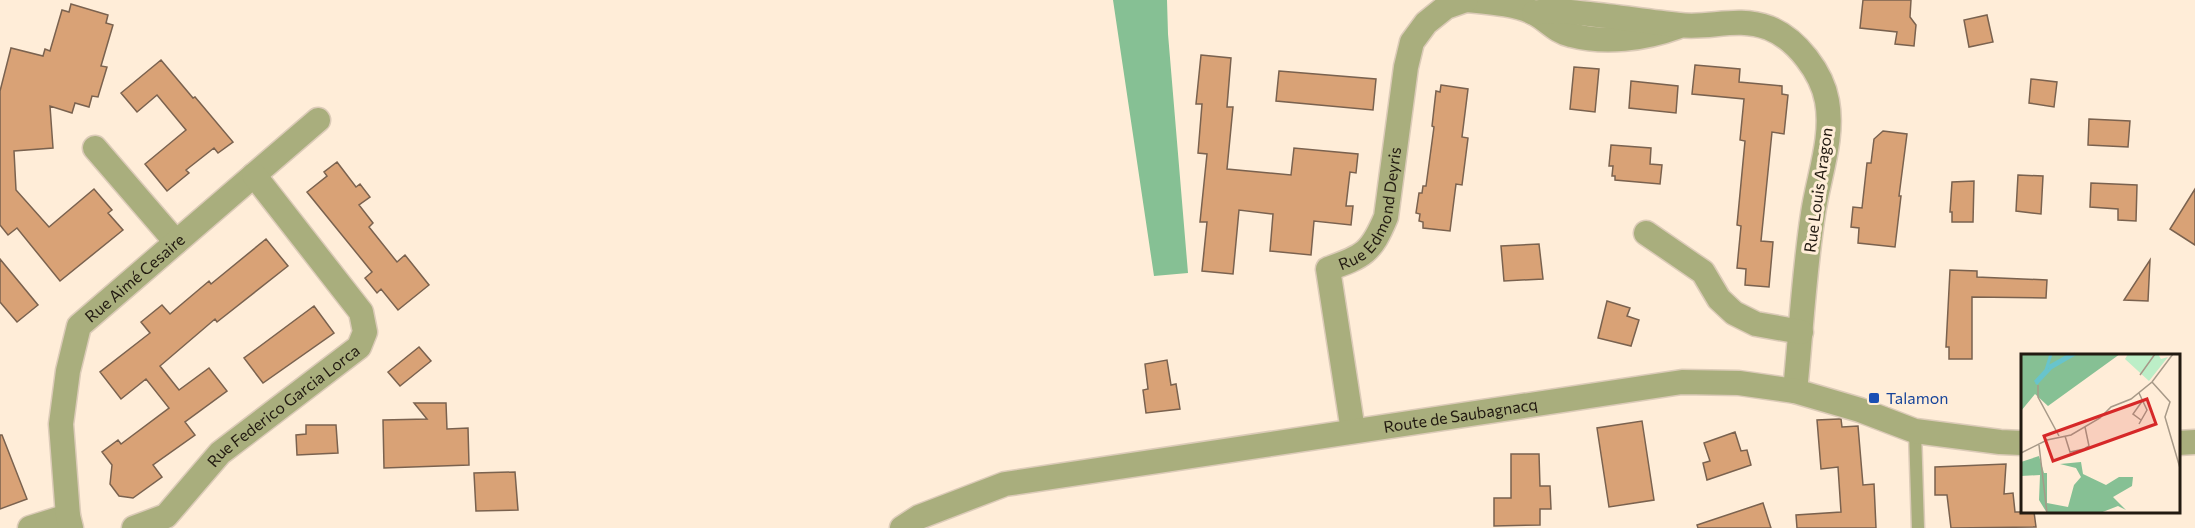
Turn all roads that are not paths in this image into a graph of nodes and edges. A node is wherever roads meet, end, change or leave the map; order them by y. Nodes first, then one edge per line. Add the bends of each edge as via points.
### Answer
1 (1467, 0) edge
2 (1534, 13) joint
3 (318, 120) dead end
4 (95, 148) dead end
5 (254, 175) junction
6 (1646, 233) dead end
7 (176, 242) junction
8 (1801, 332) junction
9 (1795, 391) junction
10 (1353, 431) junction
11 (1915, 431) junction
12 (2021, 442) edge
13 (69, 522) edge
14 (30, 528) edge
15 (134, 528) edge
16 (902, 528) edge
17 (1918, 528) edge

1 - 2 street, Rue Edmond Deyris
1 - 10 street, Rue Edmond Deyris via 1446,7 1412,42 1386,217 1377,240 1358,258 1328,269
2 - 8 street, Rue Louis Aragon via 1570,35 1611,27 1654,36 1682,26 1744,22 1771,29 1805,57 1827,101 1827,135 1813,214
3 - 5 street, Rue Aimé Cesaire
4 - 7 street
5 - 7 street, Rue Aimé Cesaire
5 - 15 street, Rue Federico Garcia Lorca via 360,312 365,332 359,348 220,453 166,516
6 - 8 street via 1703,272 1719,299 1734,313 1756,324
7 - 13 street, Rue Aimé Cesaire via 79,326 61,424
8 - 9 street, Rue Louis Aragon
9 - 10 street, Route de Saubagnacq via 1739,382 1682,382
9 - 11 street, Route de Saubagnacq
10 - 16 street, Route de Saubagnacq via 1005,484 919,517
11 - 12 street, Route de Saubagnacq
11 - 17 lane
13 - 14 street

